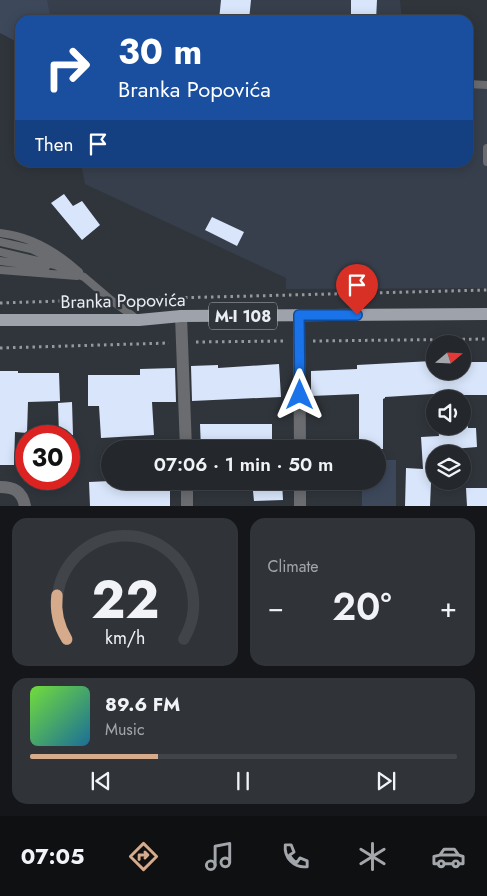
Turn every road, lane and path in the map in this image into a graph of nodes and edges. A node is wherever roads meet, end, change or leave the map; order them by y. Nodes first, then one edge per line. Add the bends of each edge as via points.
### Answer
1 (473, 84) edge
2 (487, 85) edge
3 (487, 148) edge
4 (487, 162) edge
5 (0, 233) edge
6 (0, 242) edge
7 (0, 252) edge
8 (0, 261) edge
9 (0, 271) edge
10 (84, 277) junction
11 (487, 290) edge
12 (111, 300) junction
13 (0, 303) edge
14 (487, 314) edge
15 (299, 315) junction
16 (181, 316) junction
17 (0, 320) edge
18 (139, 320) junction
19 (487, 339) edge
20 (299, 341) junction
21 (182, 342) junction
22 (0, 348) edge
23 (186, 440) edge
24 (300, 440) edge
25 (0, 487) edge
26 (186, 490) edge
27 (300, 490) edge
28 (25, 506) edge
29 (187, 506) edge
30 (300, 506) edge

1 - 2 lane
3 - 4 lane
5 - 10 lane via 33,241 64,258
6 - 10 lane via 31,249
7 - 10 lane via 55,265
8 - 10 lane via 55,268
9 - 10 lane
10 - 12 lane
11 - 12 path
12 - 13 path
12 - 18 lane
14 - 15 main road, Branka Popovića / M-I 108
15 - 16 main road, Branka Popovića / M-I 108
15 - 20 street
16 - 18 main road, Branka Popovića / M-I 108
16 - 21 street
17 - 18 main road, Branka Popovića / M-I 108
19 - 20 path
20 - 21 path
20 - 24 street
21 - 22 path
21 - 23 street
25 - 28 street via 15,489 21,494
26 - 29 street
27 - 30 street

